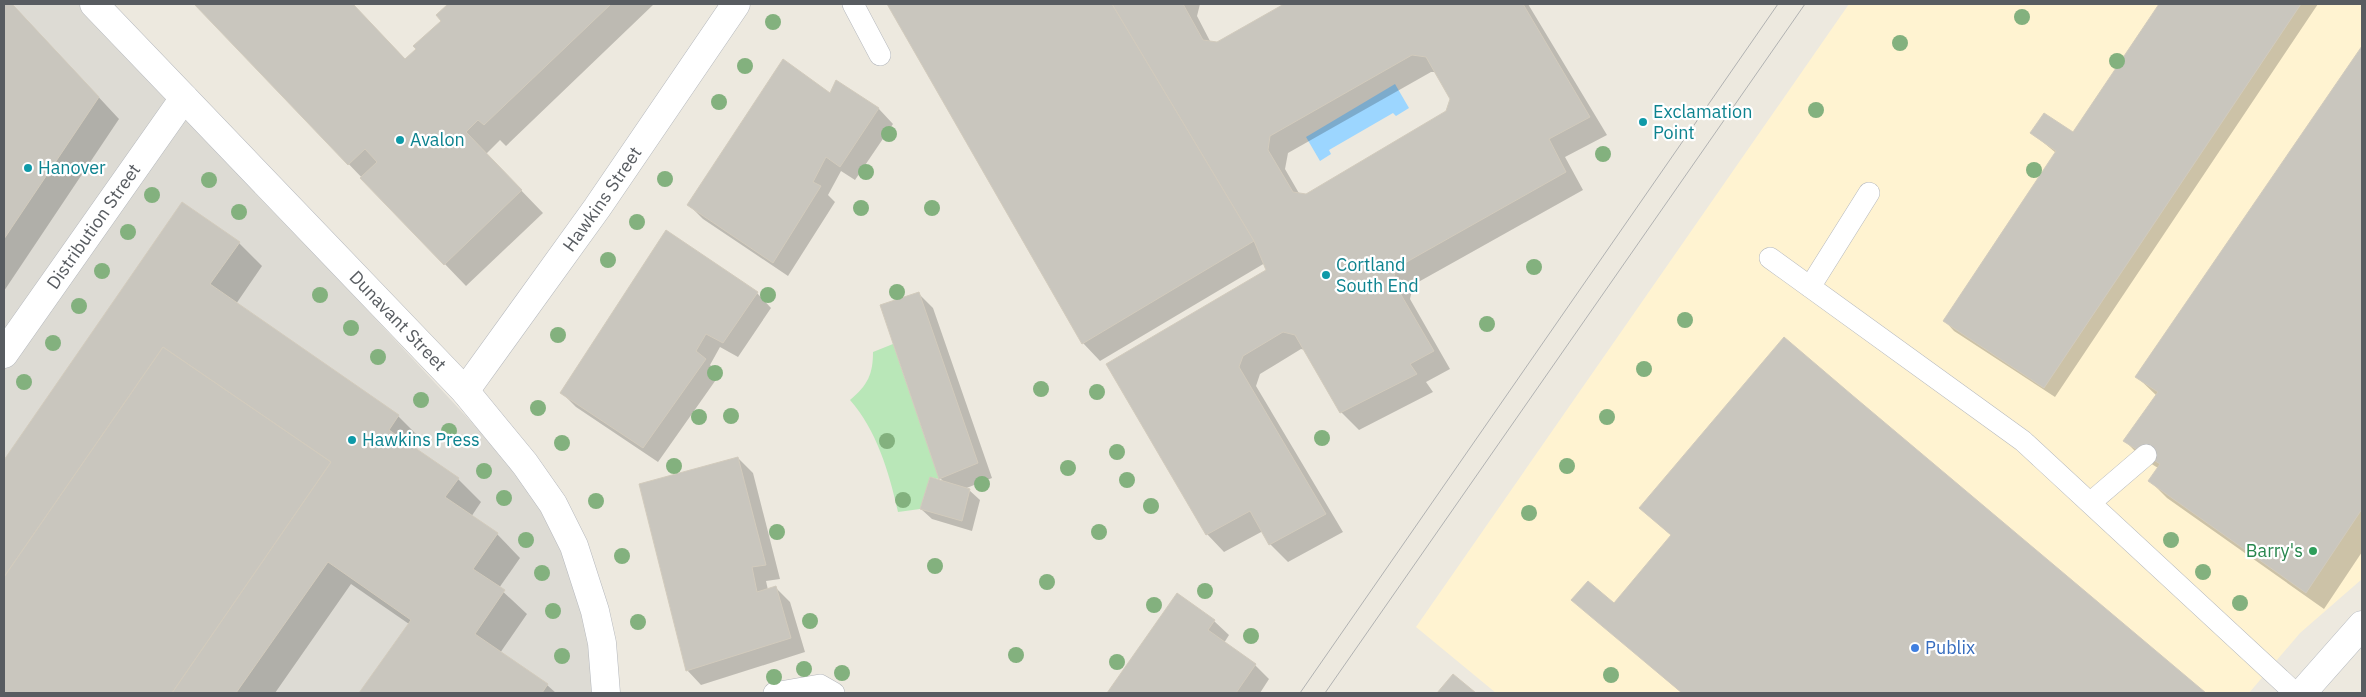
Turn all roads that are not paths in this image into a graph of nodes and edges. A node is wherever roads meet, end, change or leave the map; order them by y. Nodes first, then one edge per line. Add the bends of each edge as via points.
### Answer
1 (94, 4) edge
2 (736, 4) edge
3 (853, 4) edge
4 (880, 55) dead end
5 (184, 98) junction
6 (1869, 193) dead end
7 (1770, 258) dead end
8 (1810, 287) junction
9 (4, 354) edge
10 (465, 391) junction
11 (2146, 455) dead end
12 (2090, 503) junction
13 (2362, 626) edge
14 (606, 693) edge
15 (774, 693) edge
16 (834, 693) edge
17 (2295, 693) edge
18 (2302, 693) edge

1 - 5 street, Dunavant Street
2 - 10 street, Hawkins Street via 597,208
3 - 4 lane
5 - 9 street, Distribution Street
5 - 10 street, Dunavant Street
6 - 8 lane
7 - 8 lane
8 - 12 lane via 2023,441
10 - 14 street, Dunavant Street via 553,504 574,546 595,611 602,644
11 - 12 lane
12 - 17 lane
13 - 18 street
15 - 16 lane via 820,685

